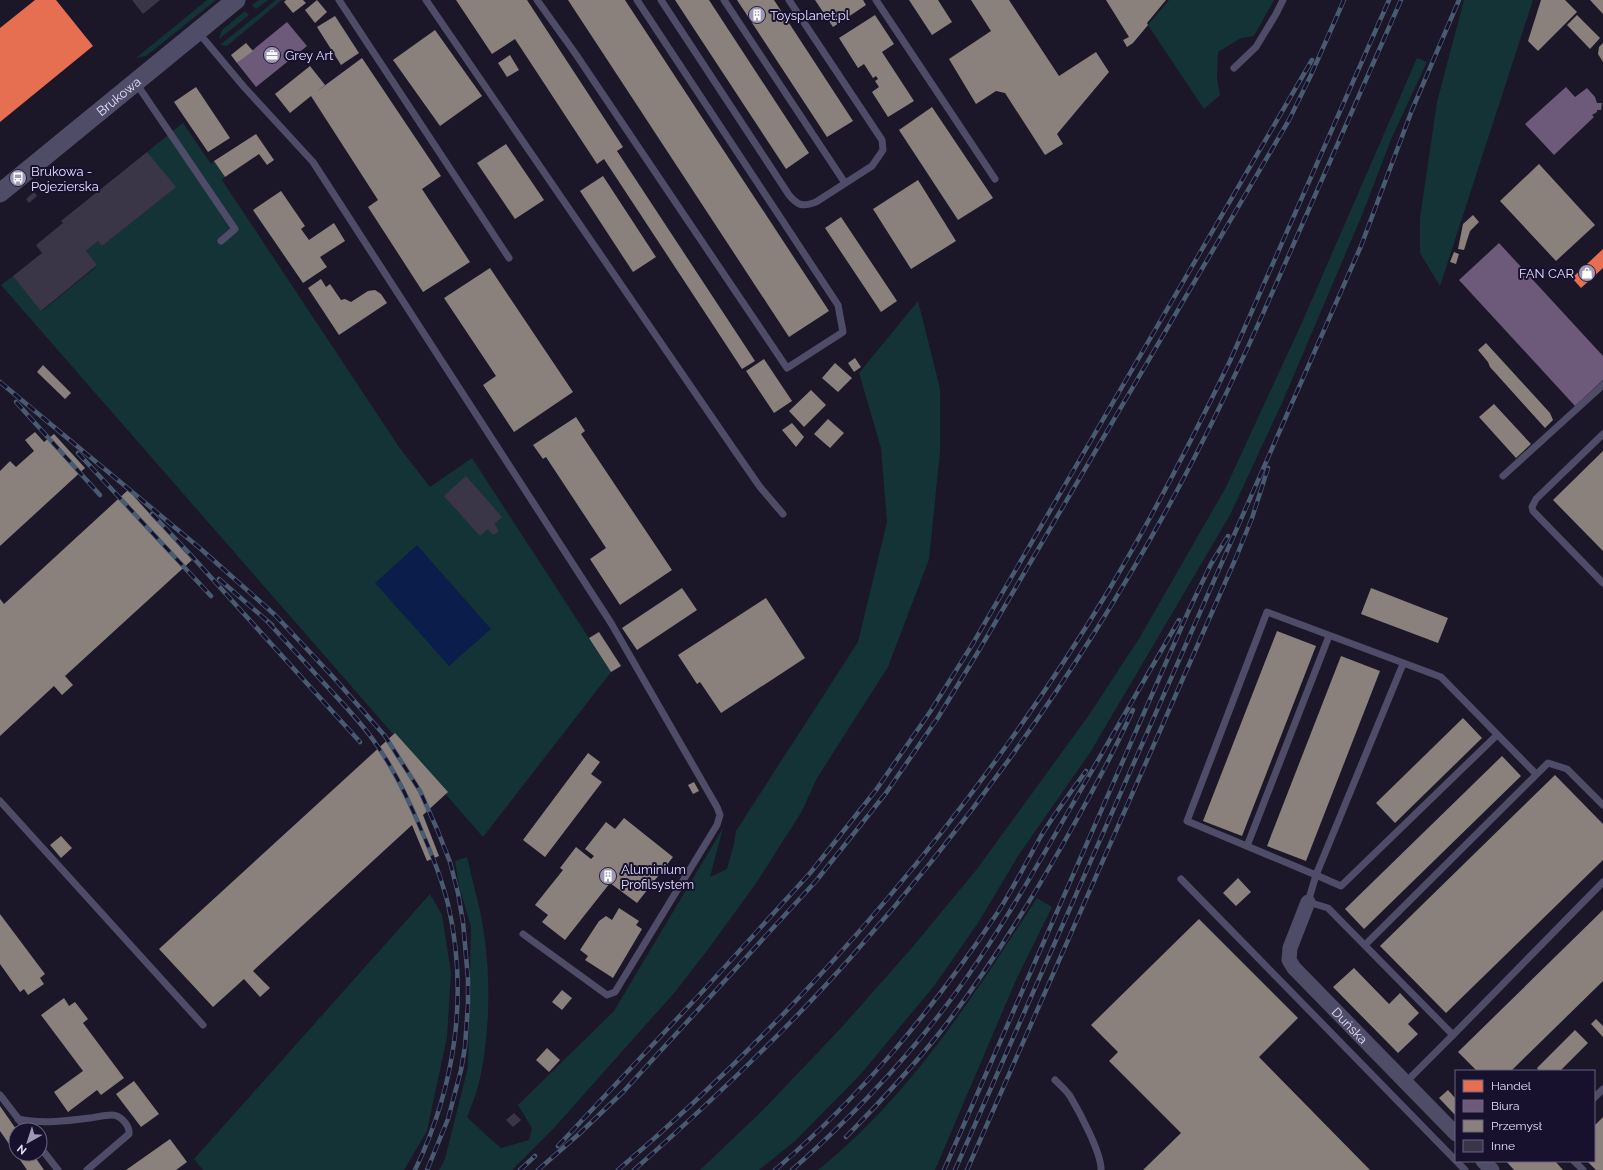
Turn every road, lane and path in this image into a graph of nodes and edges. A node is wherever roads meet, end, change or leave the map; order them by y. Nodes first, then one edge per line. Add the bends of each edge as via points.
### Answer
1 (236, 0) edge
2 (339, 0) edge
3 (426, 0) edge
4 (537, 0) edge
5 (637, 0) edge
6 (662, 0) edge
7 (724, 0) edge
8 (789, 0) edge
9 (876, 0) edge
10 (1284, 0) edge
11 (198, 31) junction
12 (1234, 68) dead end
13 (136, 82) junction
14 (995, 179) dead end
15 (845, 183) junction
16 (0, 193) edge
17 (221, 241) dead end
18 (509, 258) dead end
19 (1603, 385) edge
20 (1603, 434) edge
21 (1503, 476) dead end
22 (783, 514) dead end
23 (1603, 583) edge
24 (1329, 636) junction
25 (1403, 664) junction
26 (1497, 735) junction
27 (1536, 774) junction
28 (0, 801) edge
29 (1603, 805) edge
30 (1247, 846) junction
31 (1316, 874) junction
32 (1181, 879) dead end
33 (1603, 882) edge
34 (1308, 902) junction
35 (523, 934) dead end
36 (1365, 945) junction
37 (202, 1025) dead end
38 (1453, 1035) junction
39 (1055, 1080) dead end
40 (1406, 1083) junction
41 (1603, 1089) edge
42 (0, 1095) edge
43 (1595, 1097) edge
44 (18, 1120) joint
45 (1455, 1133) edge
46 (48, 1157) edge
47 (1455, 1160) edge
48 (1457, 1162) edge
49 (1484, 1162) edge
50 (1575, 1162) edge
51 (58, 1170) edge
52 (87, 1170) edge
53 (1101, 1170) edge
54 (1465, 1170) edge
55 (1492, 1170) edge
56 (1583, 1170) edge

1 - 11 street, Brukowa
2 - 18 lane
3 - 22 lane via 760,487
4 - 5 lane via 787,368 843,332 838,306
6 - 15 lane via 796,203 806,205 816,202
7 - 15 lane
8 - 15 lane via 882,140 883,150 872,166
9 - 14 lane
10 - 12 lane via 1256,47
11 - 13 street, Brukowa
11 - 35 lane via 244,87 313,162 611,623 717,807 720,816 717,825 615,992 607,995
13 - 16 street, Brukowa
13 - 17 lane via 235,229
19 - 21 lane
20 - 23 lane via 1536,499 1532,507
24 - 25 lane
24 - 30 lane
24 - 30 lane via 1267,612 1187,821
25 - 26 lane via 1440,677
25 - 31 lane
26 - 27 lane
26 - 31 lane via 1341,886
27 - 29 lane via 1548,762 1567,769
27 - 36 lane
28 - 37 lane
30 - 31 lane
31 - 34 lane
32 - 47 lane
33 - 38 lane
34 - 36 lane via 1328,908
34 - 40 street, Duńska via 1290,948 1289,960
36 - 38 lane
38 - 40 lane
39 - 53 lane via 1069,1095 1098,1152
40 - 45 street, Duńska
41 - 43 lane
42 - 44 lane
44 - 52 lane via 42,1122 111,1115 121,1118 128,1127 129,1134
46 - 51 lane
48 - 54 lane
49 - 55 street
50 - 56 lane

